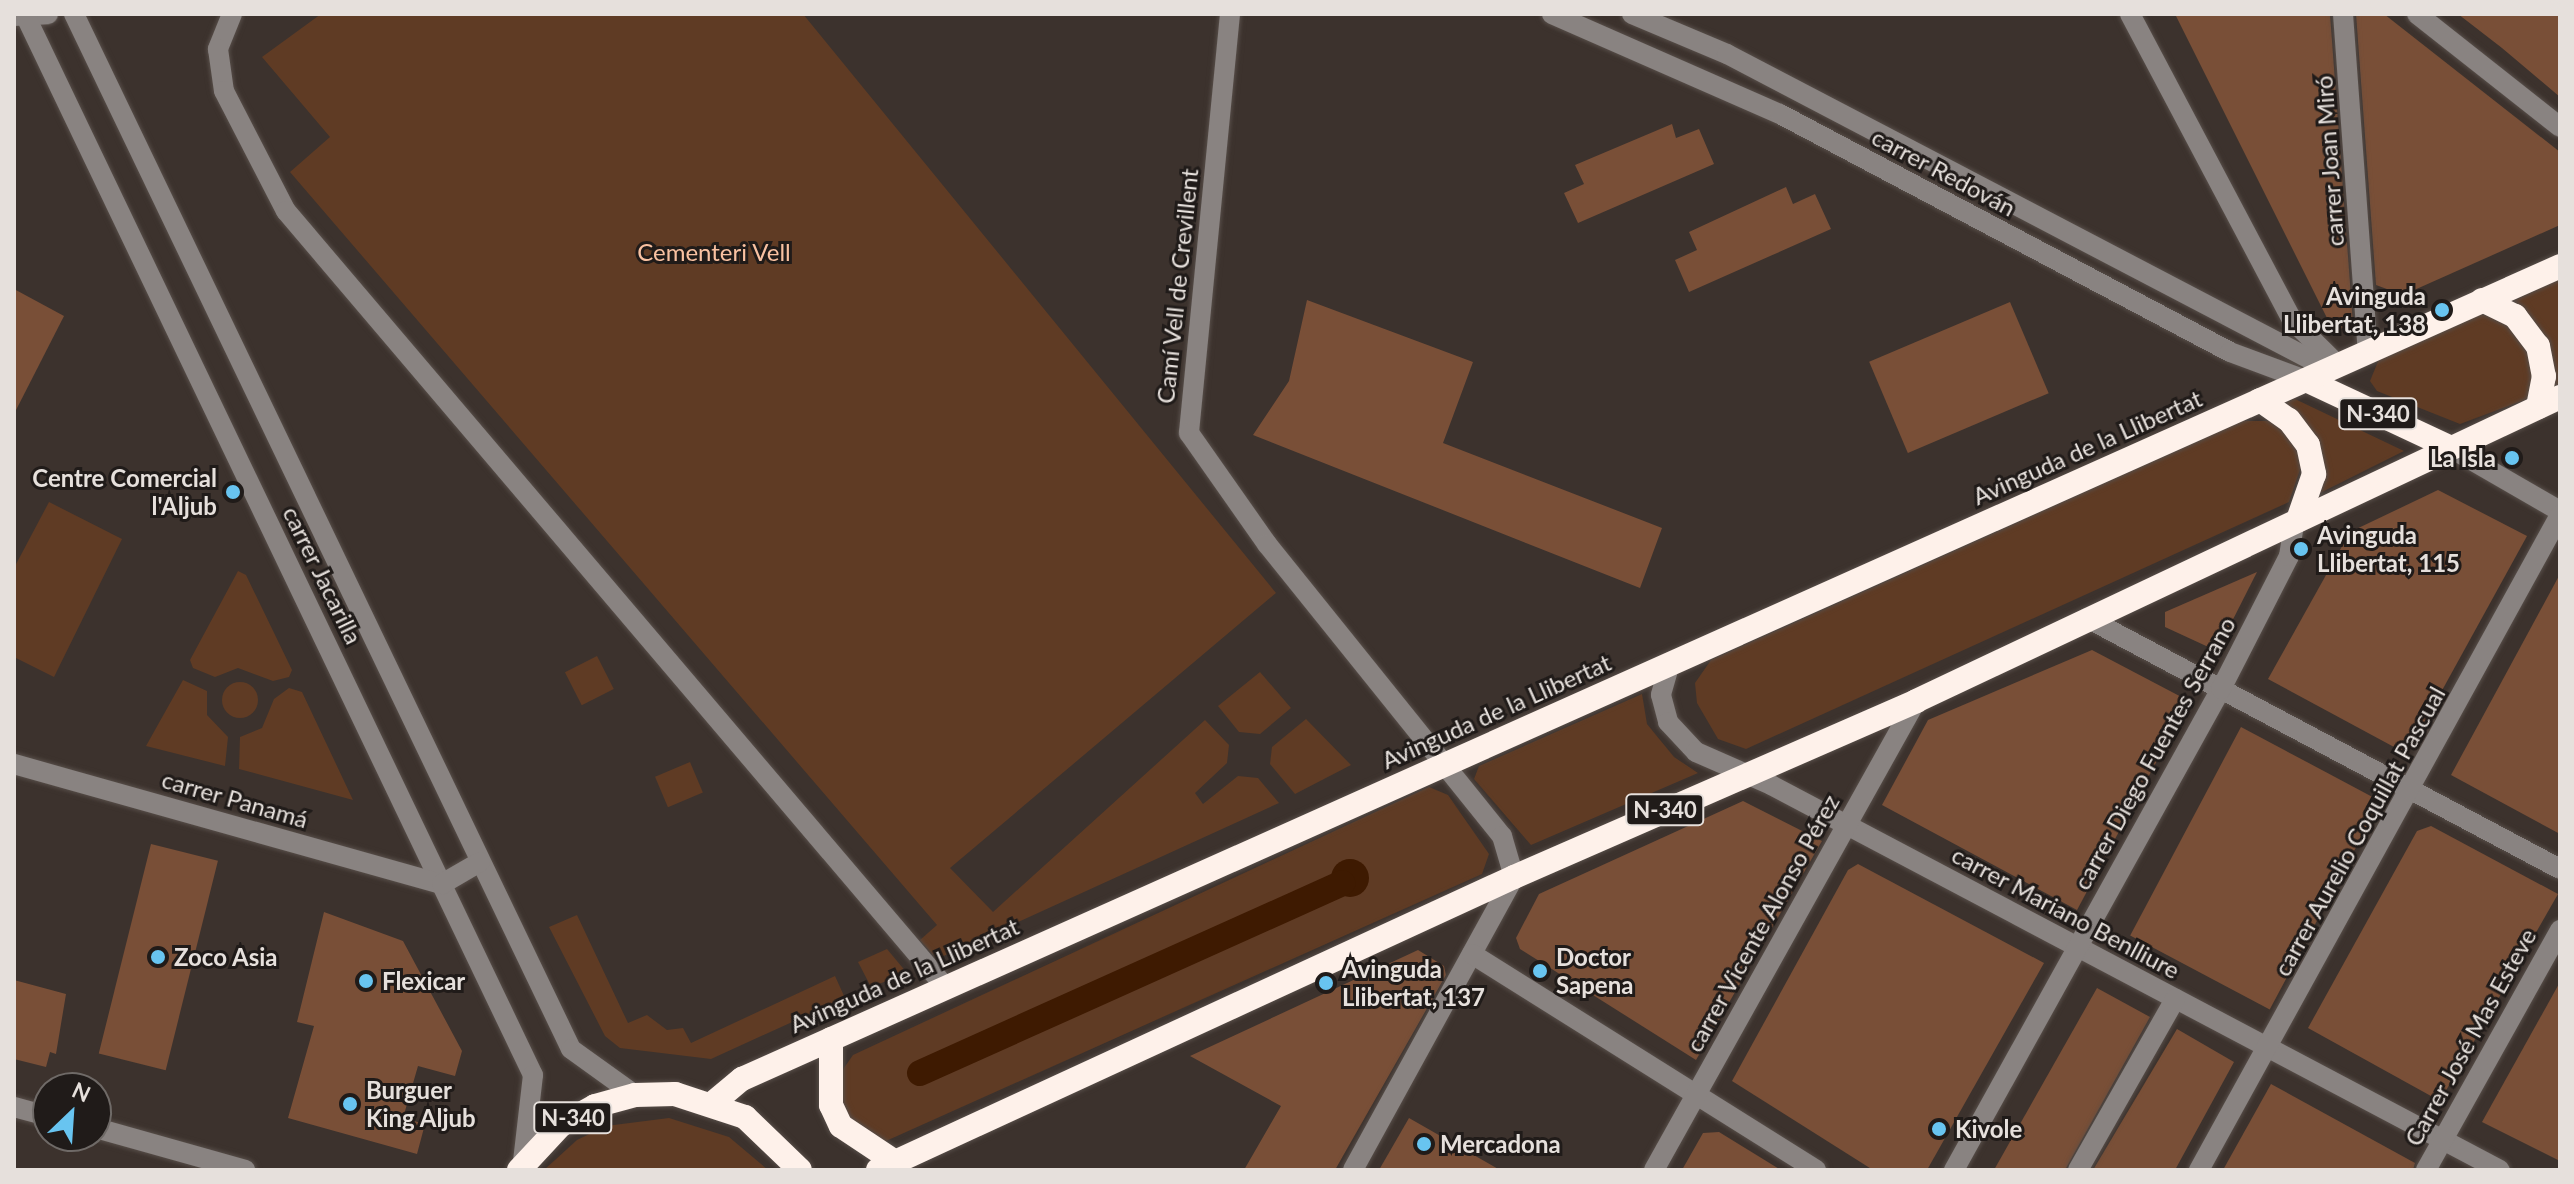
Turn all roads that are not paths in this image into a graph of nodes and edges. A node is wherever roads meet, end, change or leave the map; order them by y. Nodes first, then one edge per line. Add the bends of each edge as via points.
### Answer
1 (48, 14) edge
2 (74, 14) edge
3 (232, 14) edge
4 (1230, 14) edge
5 (1552, 14) edge
6 (1632, 14) edge
7 (2130, 14) edge
8 (2343, 14) edge
9 (2417, 14) edge
10 (20, 17) edge
11 (2560, 127) edge
12 (2560, 266) edge
13 (2482, 300) junction
14 (2368, 352) junction
15 (2325, 372) junction
16 (2260, 400) junction
17 (2549, 402) edge
18 (2449, 447) junction
19 (2560, 513) edge
20 (2296, 522) junction
21 (2087, 618) junction
22 (1670, 663) junction
23 (2221, 689) junction
24 (1916, 701) junction
25 (14, 764) edge
26 (1446, 764) junction
27 (1747, 773) junction
28 (2413, 792) junction
29 (1846, 825) junction
30 (480, 862) junction
31 (2560, 869) edge
32 (1514, 877) junction
33 (442, 884) junction
34 (2560, 930) edge
35 (2077, 947) junction
36 (1472, 954) junction
37 (946, 988) junction
38 (2175, 999) junction
39 (831, 1039) junction
40 (2268, 1048) junction
41 (1696, 1094) junction
42 (635, 1095) junction
43 (713, 1103) junction
44 (112, 1132) edge
45 (2443, 1140) junction
46 (885, 1165) edge
47 (521, 1166) edge
48 (248, 1169) edge
49 (800, 1170) edge
50 (1353, 1170) edge
51 (1654, 1170) edge
52 (1816, 1170) edge
53 (1954, 1170) edge
54 (2078, 1170) edge
55 (2199, 1170) edge
56 (2426, 1170) edge
57 (2500, 1170) edge

1 - 10 street
2 - 30 street, carrer Jacarilla
3 - 37 street via 218,49 224,91 286,211
4 - 26 street, Camí Vell de Crevillent via 1189,433 1267,544
5 - 15 street, carrer Redován via 1780,114 2230,352
6 - 15 street, carrer Redován via 1727,54
7 - 15 street via 2292,320
8 - 14 street, carrer Joan Miró
9 - 11 street
10 - 33 street, carrer Jacarilla
12 - 13 highway, Avinguda de la Llibertat / N-340
13 - 14 highway, Avinguda de la Llibertat / N-340
13 - 17 highway, N-340 via 2515,316 2538,346
14 - 15 highway, Avinguda de la Llibertat / N-340
15 - 16 highway, Avinguda de la Llibertat / N-340
15 - 18 highway, N-340
16 - 20 highway via 2289,420 2308,445 2314,474
16 - 22 highway, Avinguda de la Llibertat / N-340
17 - 18 highway, N-340
18 - 19 street
18 - 20 highway, N-340
19 - 28 street, carrer Aurelio Coquillat Pascual
20 - 21 highway, N-340
20 - 23 street, carrer Diego Fuentes Serrano via 2289,556
21 - 23 street
21 - 24 highway, N-340
22 - 26 highway, Avinguda de la Llibertat / N-340
22 - 27 street, carrer Mariano Benlliure via 1661,695 1668,722 1696,752
23 - 28 street
23 - 35 street, carrer Diego Fuentes Serrano
24 - 27 highway, N-340
24 - 29 street, carrer Vicente Alonso Pérez
25 - 33 street, carrer Panamá
26 - 32 street, Camí Vell de Crevillent via 1502,836
26 - 37 highway, Avinguda de la Llibertat / N-340
27 - 29 street, carrer Mariano Benlliure
27 - 32 highway, N-340
28 - 31 street
28 - 40 street, carrer Aurelio Coquillat Pascual
29 - 35 street, carrer Mariano Benlliure
29 - 41 street, carrer Vicente Alonso Pérez
30 - 33 street
30 - 42 street, carrer Jacarilla via 571,1049
32 - 36 street
32 - 46 highway, N-340
33 - 47 street, carrer Jacarilla via 533,1075
34 - 45 street, Carrer José Mas Esteve
35 - 38 street, carrer Mariano Benlliure
35 - 53 street, carrer Diego Fuentes Serrano
36 - 41 street
36 - 50 street
37 - 39 highway, Avinguda de la Llibertat / N-340
38 - 40 street, carrer Mariano Benlliure
38 - 54 street
39 - 43 highway, Avinguda de la Llibertat / N-340 via 742,1079
39 - 46 highway via 831,1105 841,1126
40 - 45 street, carrer Mariano Benlliure
40 - 55 street, carrer Aurelio Coquillat Pascual
41 - 51 street, carrer Vicente Alonso Pérez
41 - 52 street
42 - 43 highway, N-340
42 - 47 highway, N-340 via 561,1125
43 - 49 highway, N-340 via 773,1138
44 - 48 street
45 - 56 street, Carrer José Mas Esteve
45 - 57 street, carrer Mariano Benlliure

